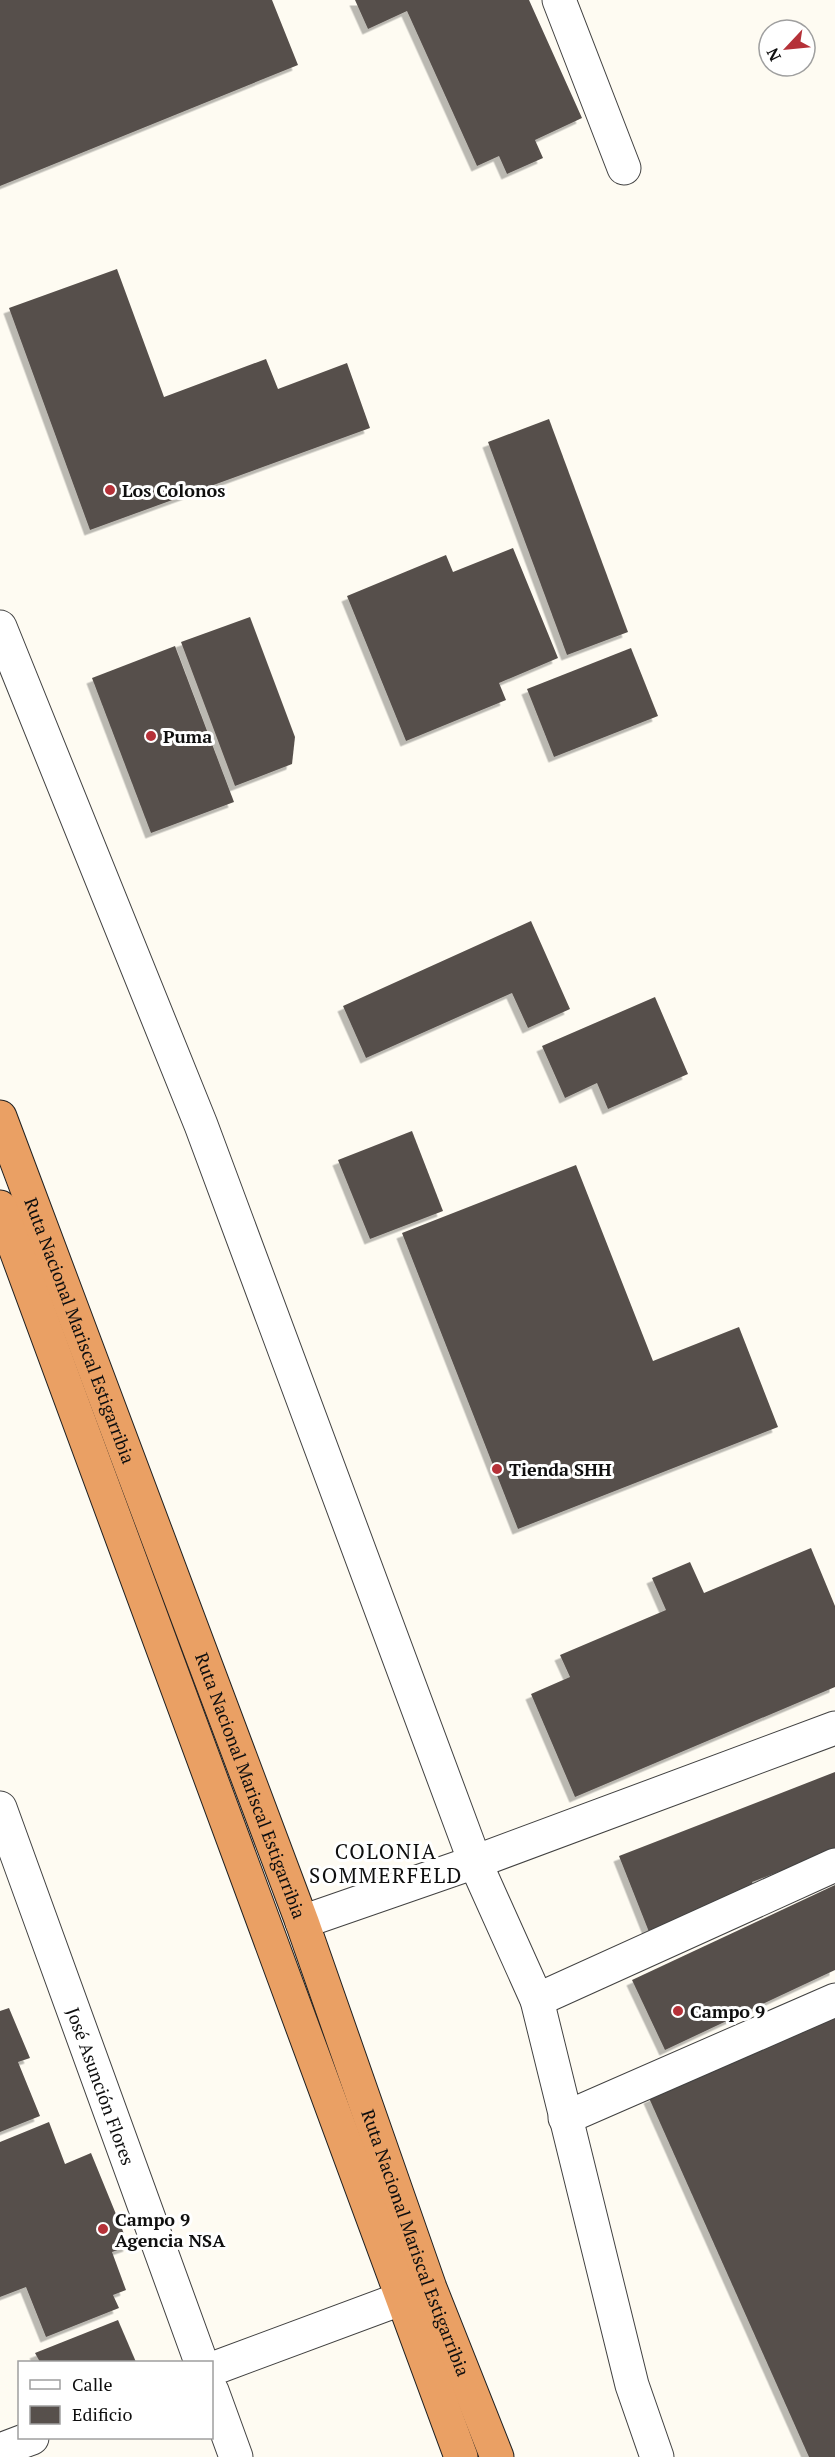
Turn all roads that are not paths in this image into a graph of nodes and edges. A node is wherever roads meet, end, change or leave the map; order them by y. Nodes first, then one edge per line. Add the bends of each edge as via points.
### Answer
1 (559, 0) edge
2 (624, 168) dead end
3 (0, 627) edge
4 (0, 1117) edge
5 (0, 1207) edge
6 (835, 1728) edge
7 (0, 1808) edge
8 (476, 1862) junction
9 (835, 1865) edge
10 (302, 1922) junction
11 (537, 2000) junction
12 (835, 2000) edge
13 (565, 2118) junction
14 (403, 2298) junction
15 (201, 2361) edge
16 (213, 2368) edge
17 (213, 2394) edge
18 (29, 2439) edge
19 (0, 2450) edge
20 (236, 2457) edge
21 (460, 2457) edge
22 (497, 2457) edge
23 (657, 2457) edge

1 - 2 street
3 - 8 street via 201,1125
4 - 10 highway, Ruta Nacional Mariscal Estigarribia
5 - 14 highway, Ruta Nacional Mariscal Estigarribia
6 - 8 street
7 - 15 street, José Asunción Flores
8 - 10 street
8 - 11 street
9 - 11 street
10 - 22 highway, Ruta Nacional Mariscal Estigarribia via 430,2288
11 - 13 street
12 - 13 street
13 - 23 street via 632,2385
14 - 16 street
14 - 21 highway, Ruta Nacional Mariscal Estigarribia
17 - 20 street
18 - 19 street

